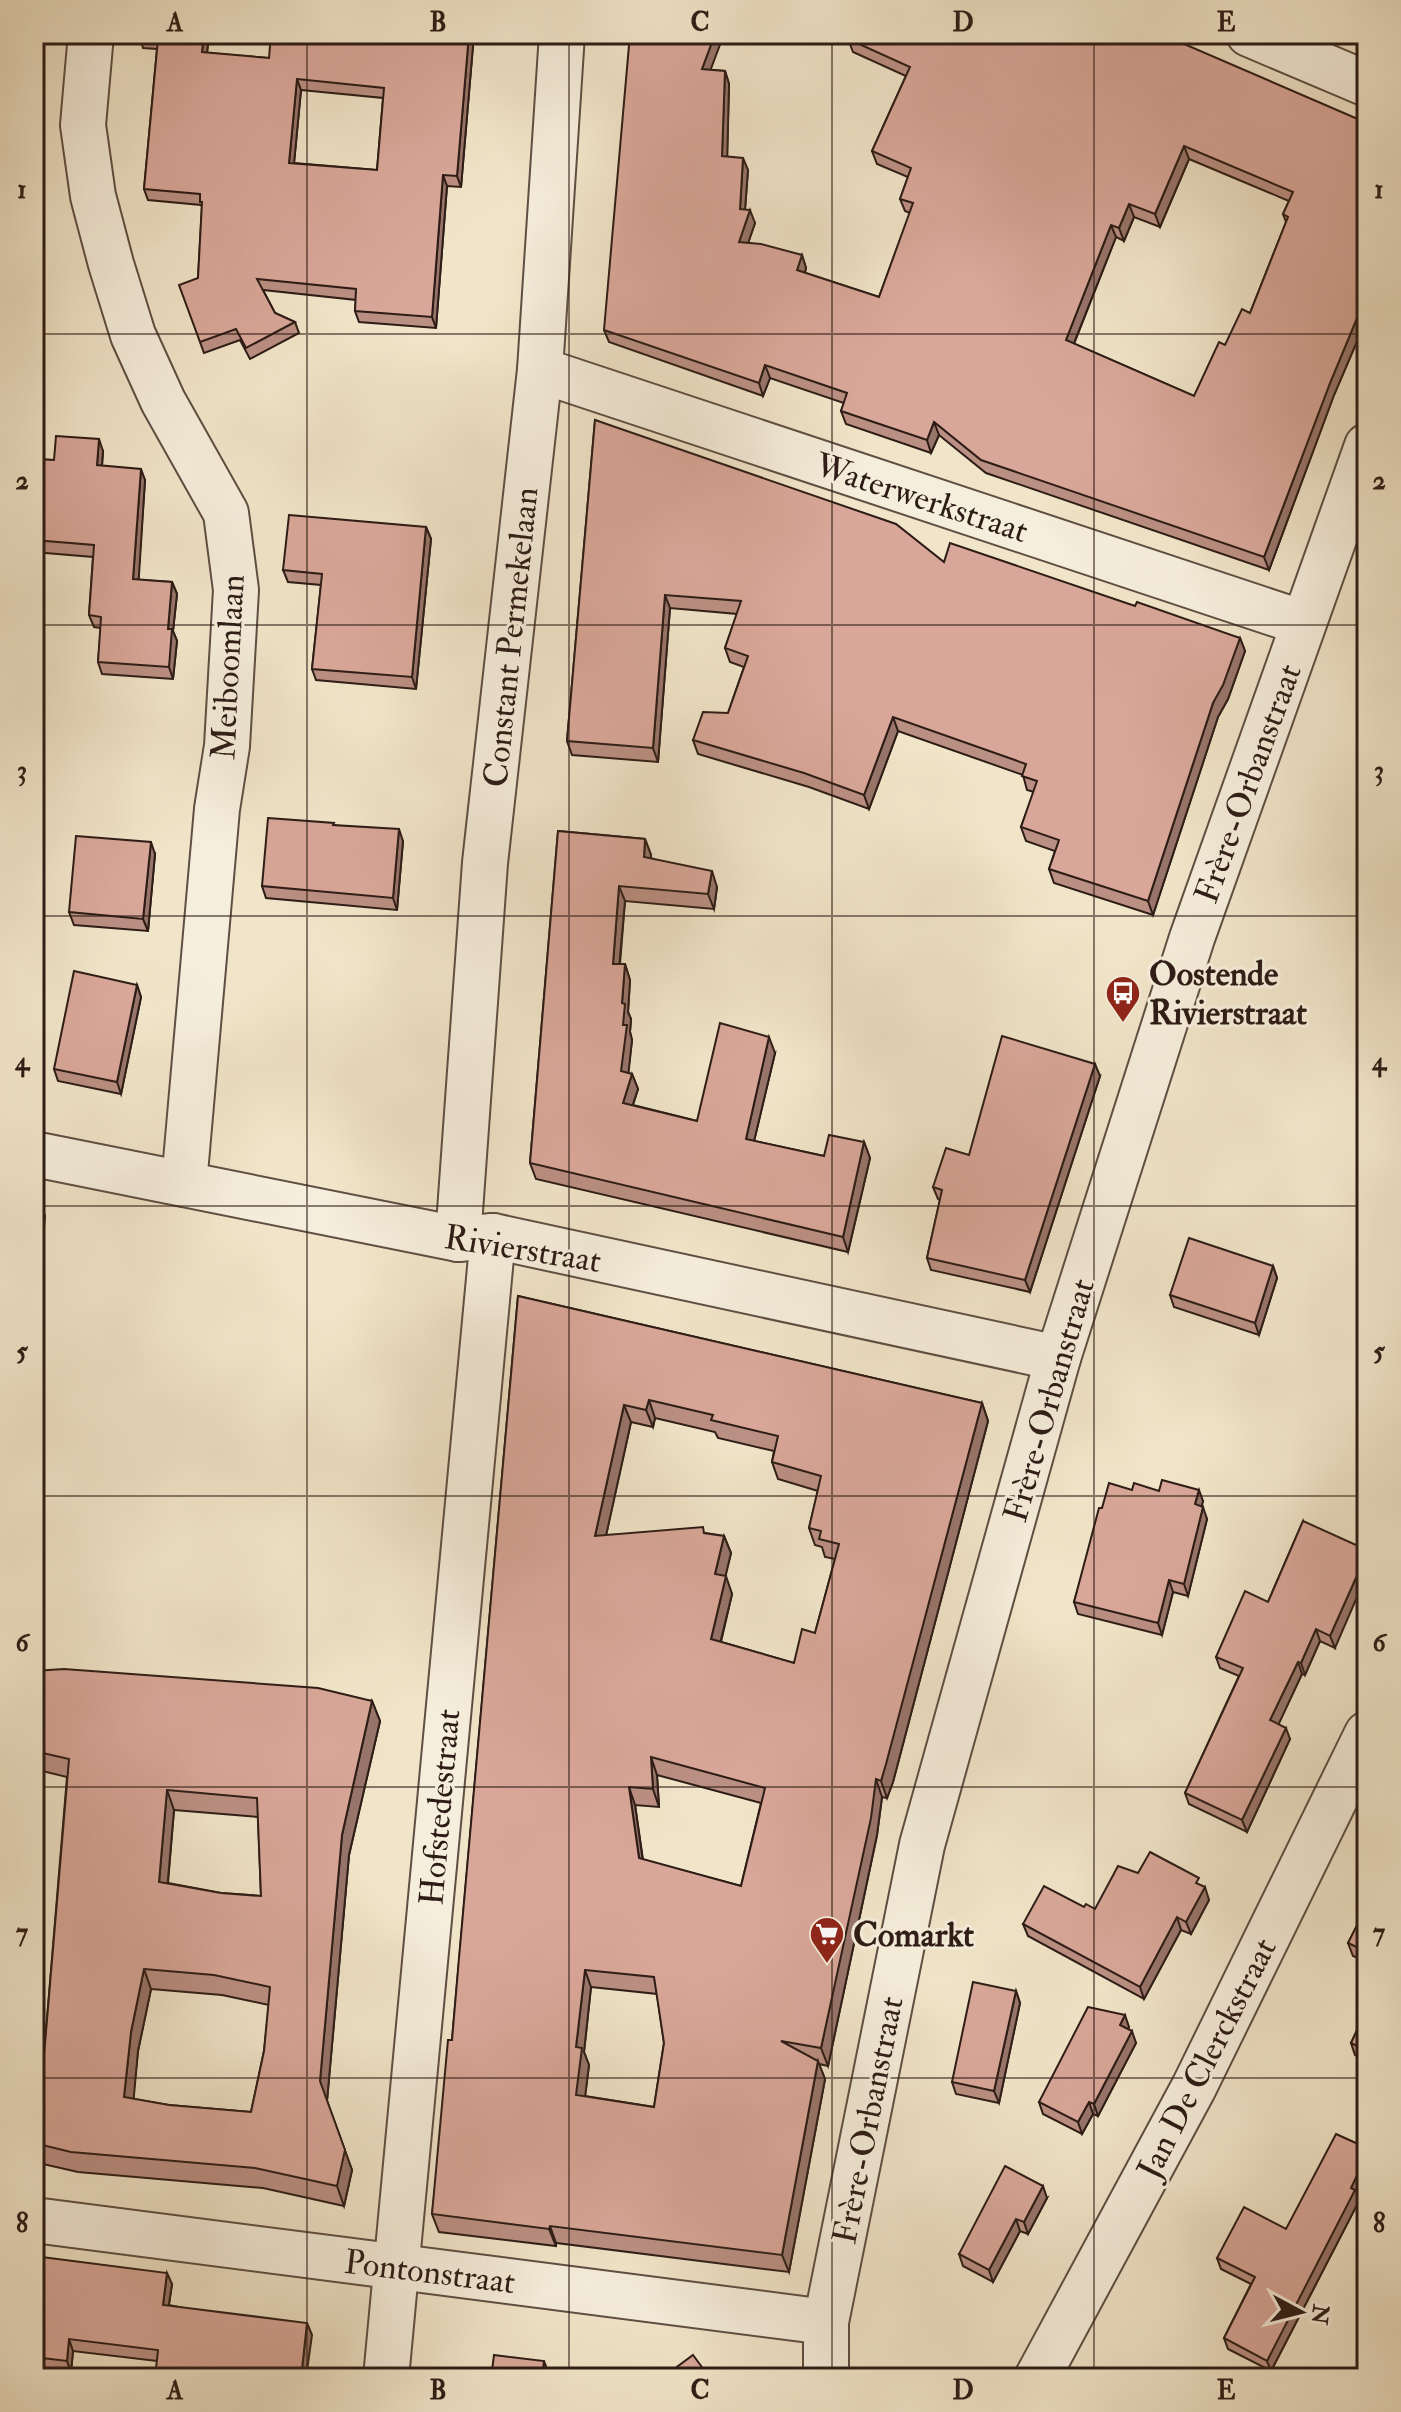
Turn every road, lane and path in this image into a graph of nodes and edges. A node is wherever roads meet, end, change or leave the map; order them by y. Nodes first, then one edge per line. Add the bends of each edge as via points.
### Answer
1 (91, 34) edge
2 (562, 34) edge
3 (1249, 34) edge
4 (1367, 84) edge
5 (540, 370) junction
6 (1367, 446) edge
7 (1303, 623) junction
8 (34, 1154) edge
9 (184, 1184) junction
10 (475, 1238) junction
11 (1058, 1358) junction
12 (1367, 1734) edge
13 (34, 2220) edge
14 (395, 2267) junction
15 (826, 2322) junction
16 (386, 2378) edge
17 (826, 2378) edge
18 (1037, 2378) edge

1 - 9 street, Meiboomlaan via 83,125 107,251 133,335 226,513 236,590 227,746
2 - 5 street, Constant Permekelaan
3 - 4 street
5 - 7 street, Waterwerkstraat
5 - 10 street, Constant Permekelaan via 485,863
6 - 7 street, Frère-Orbanstraat
7 - 11 street, Frère-Orbanstraat via 1164,1021
8 - 9 street, Rivierstraat
9 - 10 street, Rivierstraat
10 - 11 street, Rivierstraat
10 - 14 street, Hofstedestraat
11 - 15 street, Frère-Orbanstraat via 922,1845
12 - 18 street, Jan De Clerckstraat via 1194,2087
13 - 14 street, Pontonstraat
14 - 15 street, Pontonstraat
14 - 16 street, Hofstedestraat
15 - 17 street, Frère-Orbanstraat

